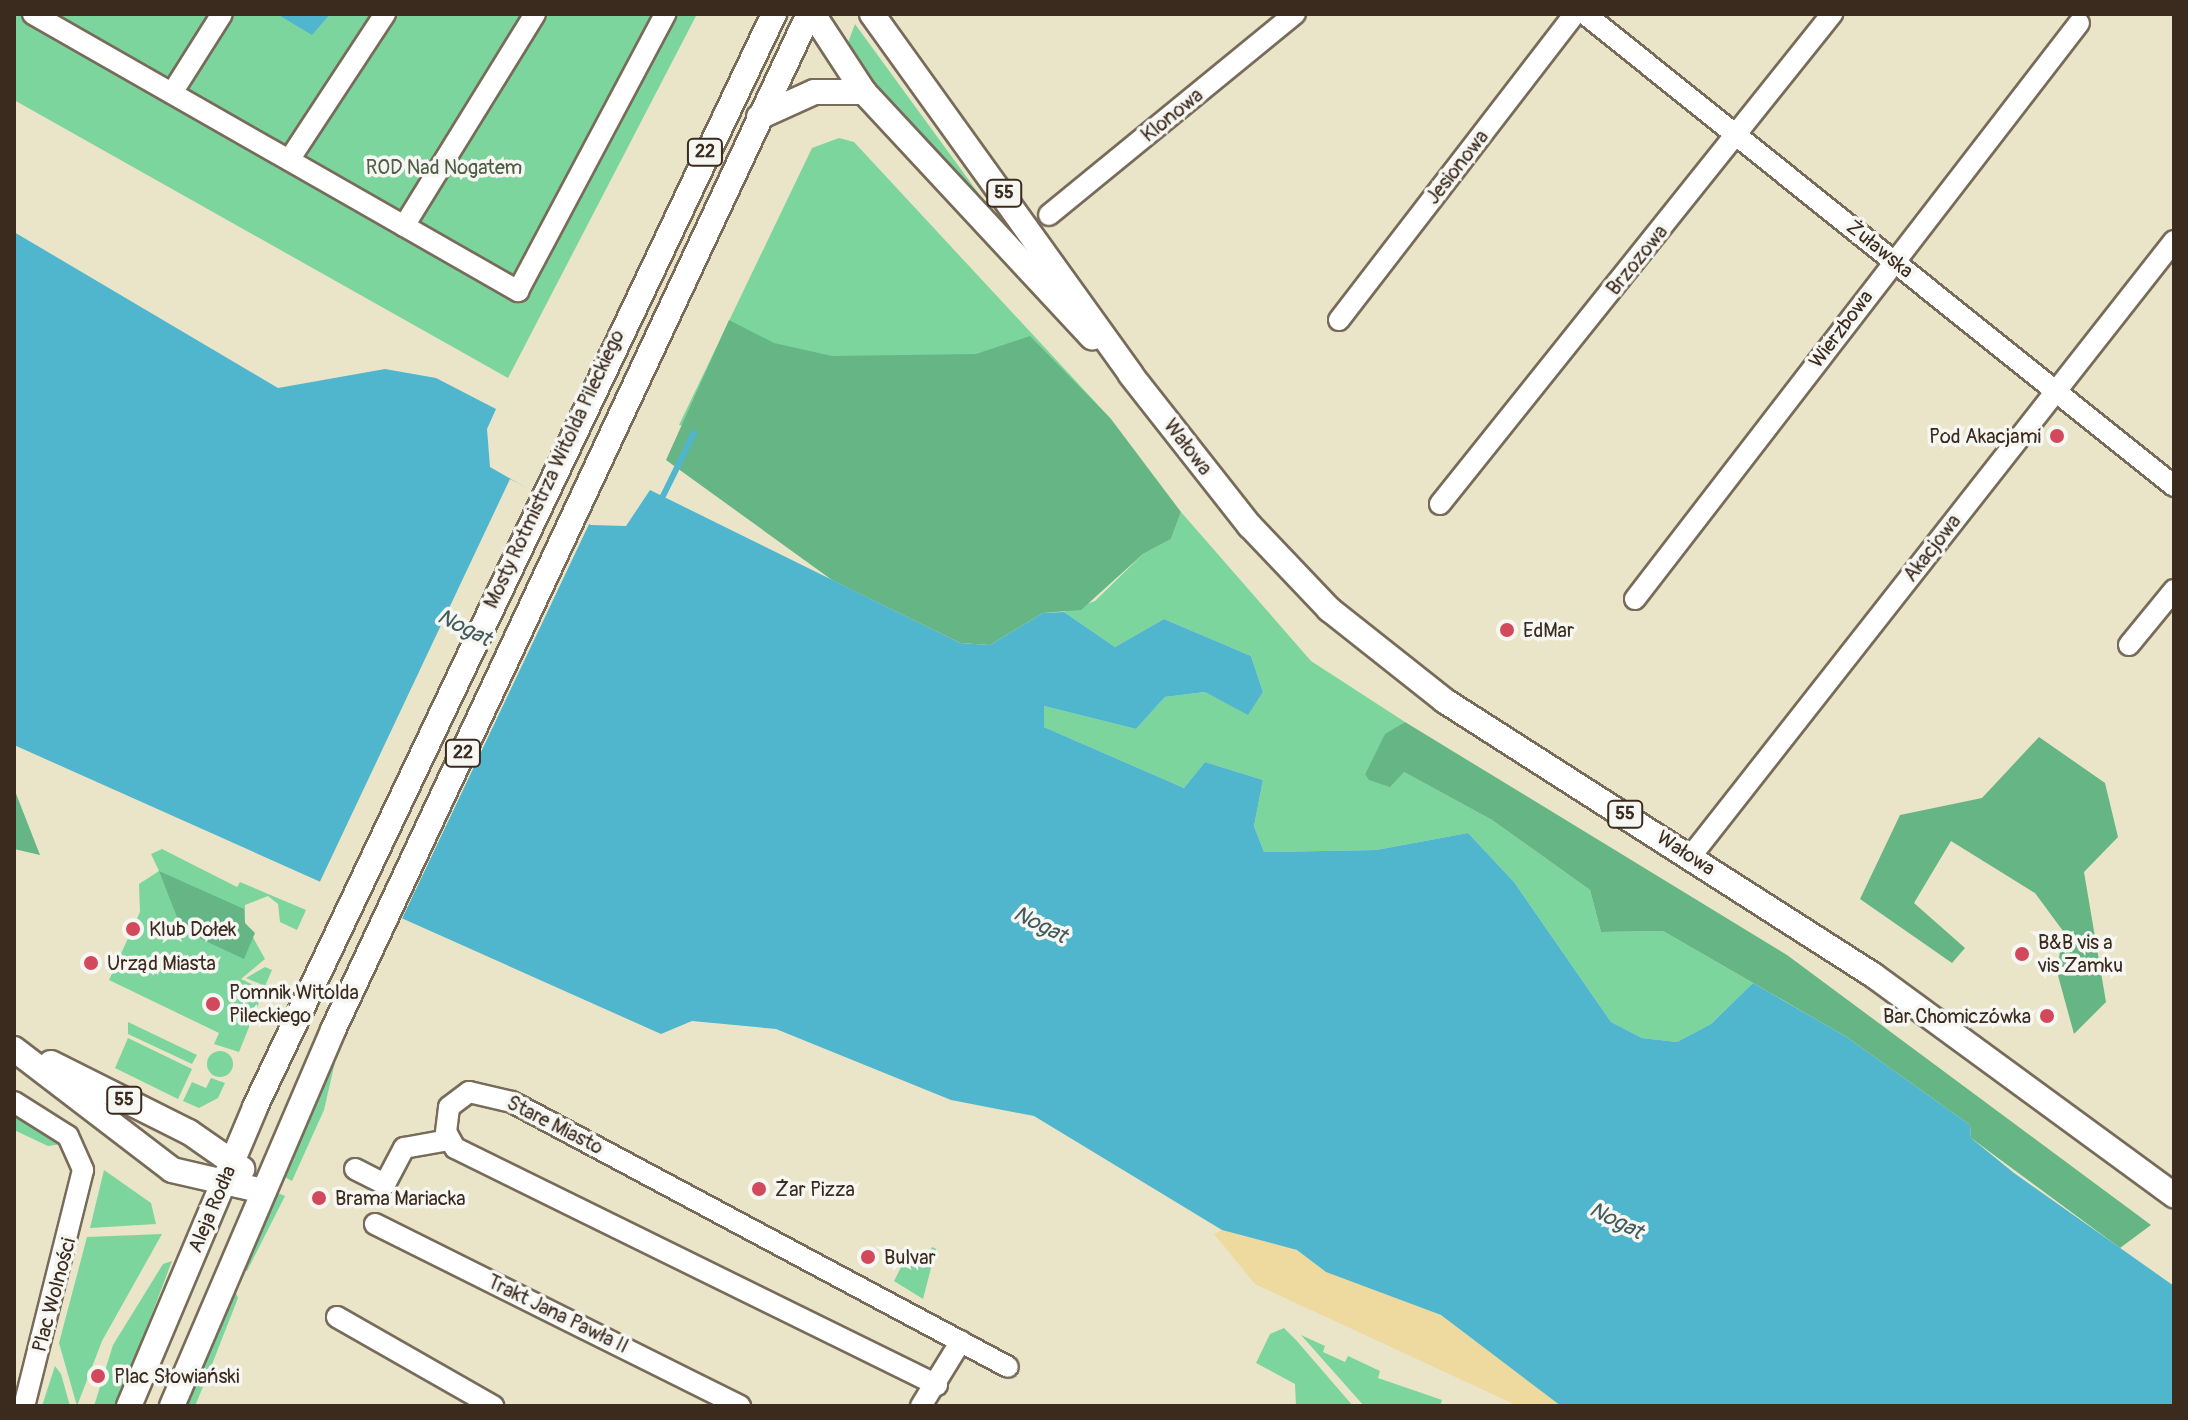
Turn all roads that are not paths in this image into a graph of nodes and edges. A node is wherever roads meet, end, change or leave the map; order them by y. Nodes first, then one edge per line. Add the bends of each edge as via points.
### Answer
1 (33, 14) edge
2 (222, 14) edge
3 (385, 14) edge
4 (535, 14) edge
5 (665, 14) edge
6 (774, 14) edge
7 (811, 14) edge
8 (872, 14) edge
9 (1295, 14) edge
10 (1575, 14) edge
11 (1585, 14) edge
12 (1832, 14) edge
13 (2079, 23) dead end
14 (864, 92) junction
15 (172, 93) junction
16 (759, 117) junction
17 (1739, 134) junction
18 (289, 160) junction
19 (1049, 215) dead end
20 (404, 226) junction
21 (2174, 241) edge
22 (1894, 260) junction
23 (1339, 320) dead end
24 (1131, 375) junction
25 (2058, 387) junction
26 (2174, 486) edge
27 (1440, 504) dead end
28 (2174, 590) edge
29 (1635, 599) dead end
30 (2129, 645) dead end
31 (1691, 856) junction
32 (300, 1014) joint
33 (333, 1030) joint
34 (14, 1047) edge
35 (14, 1102) edge
36 (449, 1140) junction
37 (233, 1159) junction
38 (355, 1169) dead end
39 (221, 1185) junction
40 (263, 1191) junction
41 (2174, 1195) edge
42 (375, 1224) dead end
43 (337, 1317) dead end
44 (961, 1341) junction
45 (1008, 1367) dead end
46 (937, 1385) junction
47 (24, 1406) edge
48 (129, 1406) edge
49 (172, 1406) edge
50 (493, 1406) edge
51 (740, 1406) edge
52 (921, 1406) edge

1 - 15 street
2 - 15 street
3 - 18 street
4 - 20 street
5 - 20 street via 518,291
6 - 32 main road, Mosty Rotmistrza Witolda Pileckiego / 22
7 - 14 main road, Wałowa
7 - 16 main road, 22
8 - 24 main road, Wałowa / 55
9 - 19 street, Klonowa
10 - 23 street, Jesionowa
11 - 17 street, Żuławska
12 - 17 street, Brzozowa
13 - 22 street, Wierzbowa
14 - 16 main road via 814,92
14 - 24 main road, Wałowa / 55 via 1024,271
15 - 18 street
16 - 33 main road, Mosty Rotmistrza Witolda Pileckiego / 22
17 - 22 street, Żuławska
17 - 27 street, Brzozowa
18 - 20 street
21 - 25 street, Akacjowa
22 - 25 street, Żuławska
22 - 29 street, Wierzbowa
24 - 31 main road, Wałowa / 55 via 1250,526 1329,609 1445,701
25 - 26 street, Żuławska
25 - 31 street, Akacjowa
28 - 30 street
31 - 41 main road, Wałowa / 55 via 1873,975
32 - 37 main road, Aleja Rodła / 22
33 - 40 main road, Aleja Rodła / 22
34 - 37 main road, 55
34 - 39 main road, 55 via 152,1157
35 - 47 street, Plac Wolności via 68,1136 82,1183
36 - 38 street via 404,1148 385,1184
36 - 44 street, Stare Miasto via 444,1118 460,1096 484,1091
36 - 46 street
37 - 39 main road, Aleja Rodła / 22
37 - 40 main road, 55
39 - 40 main road, 55
39 - 48 main road, Aleja Rodła / 22
40 - 49 main road, Aleja Rodła / 22
42 - 51 street, Trakt Jana Pawła II
43 - 50 street
44 - 45 street, Stare Miasto
44 - 46 street
46 - 52 street

